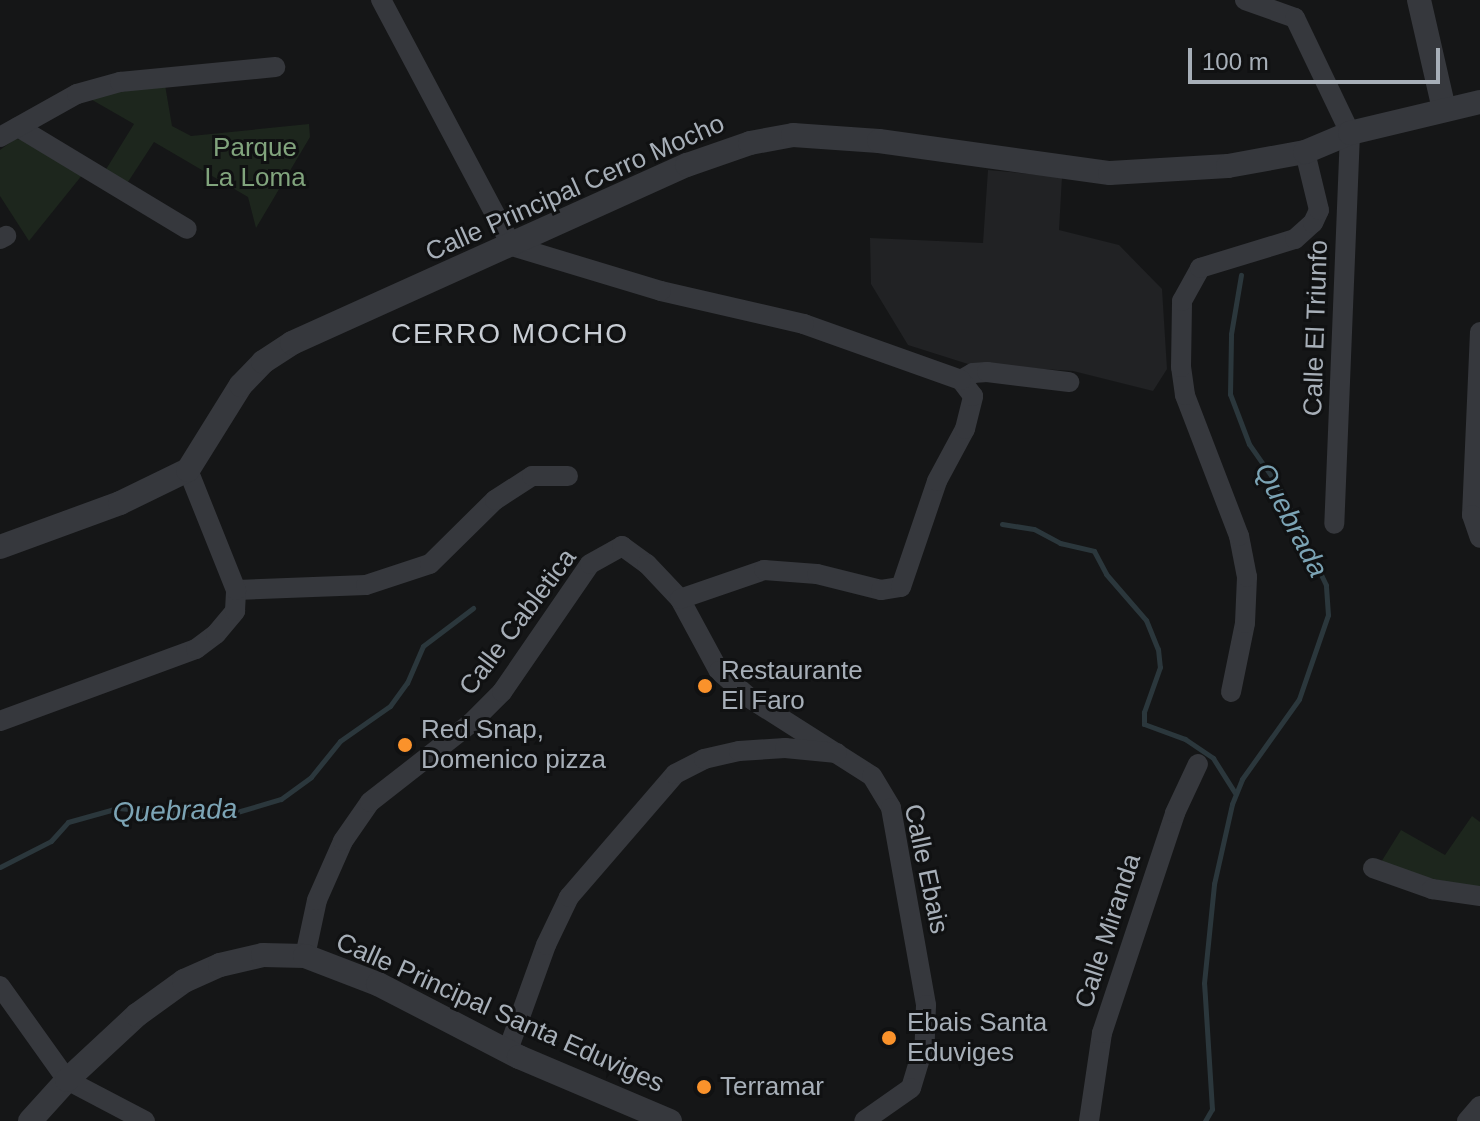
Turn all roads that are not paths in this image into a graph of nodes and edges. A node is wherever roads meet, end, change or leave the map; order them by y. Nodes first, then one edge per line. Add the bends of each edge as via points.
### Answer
1 (381, 0) edge
2 (1245, 0) edge
3 (1419, 0) edge
4 (1293, 9) edge
5 (275, 67) dead end
6 (1480, 102) edge
7 (1444, 109) junction
8 (9, 132) edge
9 (1350, 133) junction
10 (1305, 152) junction
11 (187, 229) dead end
12 (512, 246) junction
13 (1480, 332) edge
14 (961, 380) junction
15 (1069, 382) dead end
16 (188, 470) junction
17 (568, 476) dead end
18 (1334, 524) dead end
19 (1480, 538) edge
20 (0, 547) edge
21 (236, 590) junction
22 (680, 599) junction
23 (1231, 692) dead end
24 (0, 721) edge
25 (841, 754) junction
26 (1198, 764) dead end
27 (1373, 868) dead end
28 (1480, 896) edge
29 (305, 956) junction
30 (0, 986) edge
31 (508, 1050) junction
32 (67, 1080) junction
33 (1480, 1106) edge
34 (874, 1119) edge
35 (30, 1121) edge
36 (145, 1121) edge
37 (670, 1121) edge
38 (1089, 1121) edge
39 (1467, 1121) edge

1 - 12 street
2 - 4 street
3 - 7 street
4 - 9 street
5 - 8 street via 120,82 77,94
6 - 7 street, Calle Principal Cerro Mocho
7 - 9 street, Calle Principal Cerro Mocho
8 - 11 street
9 - 10 street, Calle Principal Cerro Mocho
9 - 18 street, Calle El Triunfo
10 - 12 street, Calle Principal Cerro Mocho via 1228,166 1110,173 879,141 793,135 750,143 687,165
10 - 23 street via 1319,210 1313,223 1295,239 1200,268 1182,301 1185,395 1239,536 1247,577 1245,623
12 - 14 street via 661,291 804,324
12 - 16 street, Calle Principal Cerro Mocho via 292,343 263,362 241,385
13 - 19 street via 1472,515
14 - 15 street via 987,372
14 - 22 street via 973,396 965,429 937,481 901,587 881,590 817,574 764,570
16 - 20 street via 120,503
16 - 21 street
17 - 21 street via 532,476 495,500 430,564 366,585
21 - 24 street via 235,611 196,649
22 - 25 street, Calle Ebais via 719,671 751,699
22 - 29 street, Calle Cabletica via 622,546 590,564 502,692 370,802 343,841 317,900
25 - 31 street via 785,748 739,751 704,759 675,774 569,897
25 - 34 street, Calle Ebais via 872,776 891,808 926,1005 918,1074 911,1088
26 - 38 street, Calle Miranda via 1175,813 1102,1033
27 - 28 street via 1432,889
29 - 31 street, Calle Principal Santa Eduviges via 378,984
29 - 32 street, Calle Principal Santa Eduviges via 263,955 184,981 137,1015
30 - 32 street
31 - 37 street, Calle Principal Santa Eduviges
32 - 35 street, Calle Principal Santa Eduviges
32 - 36 street
33 - 39 street

